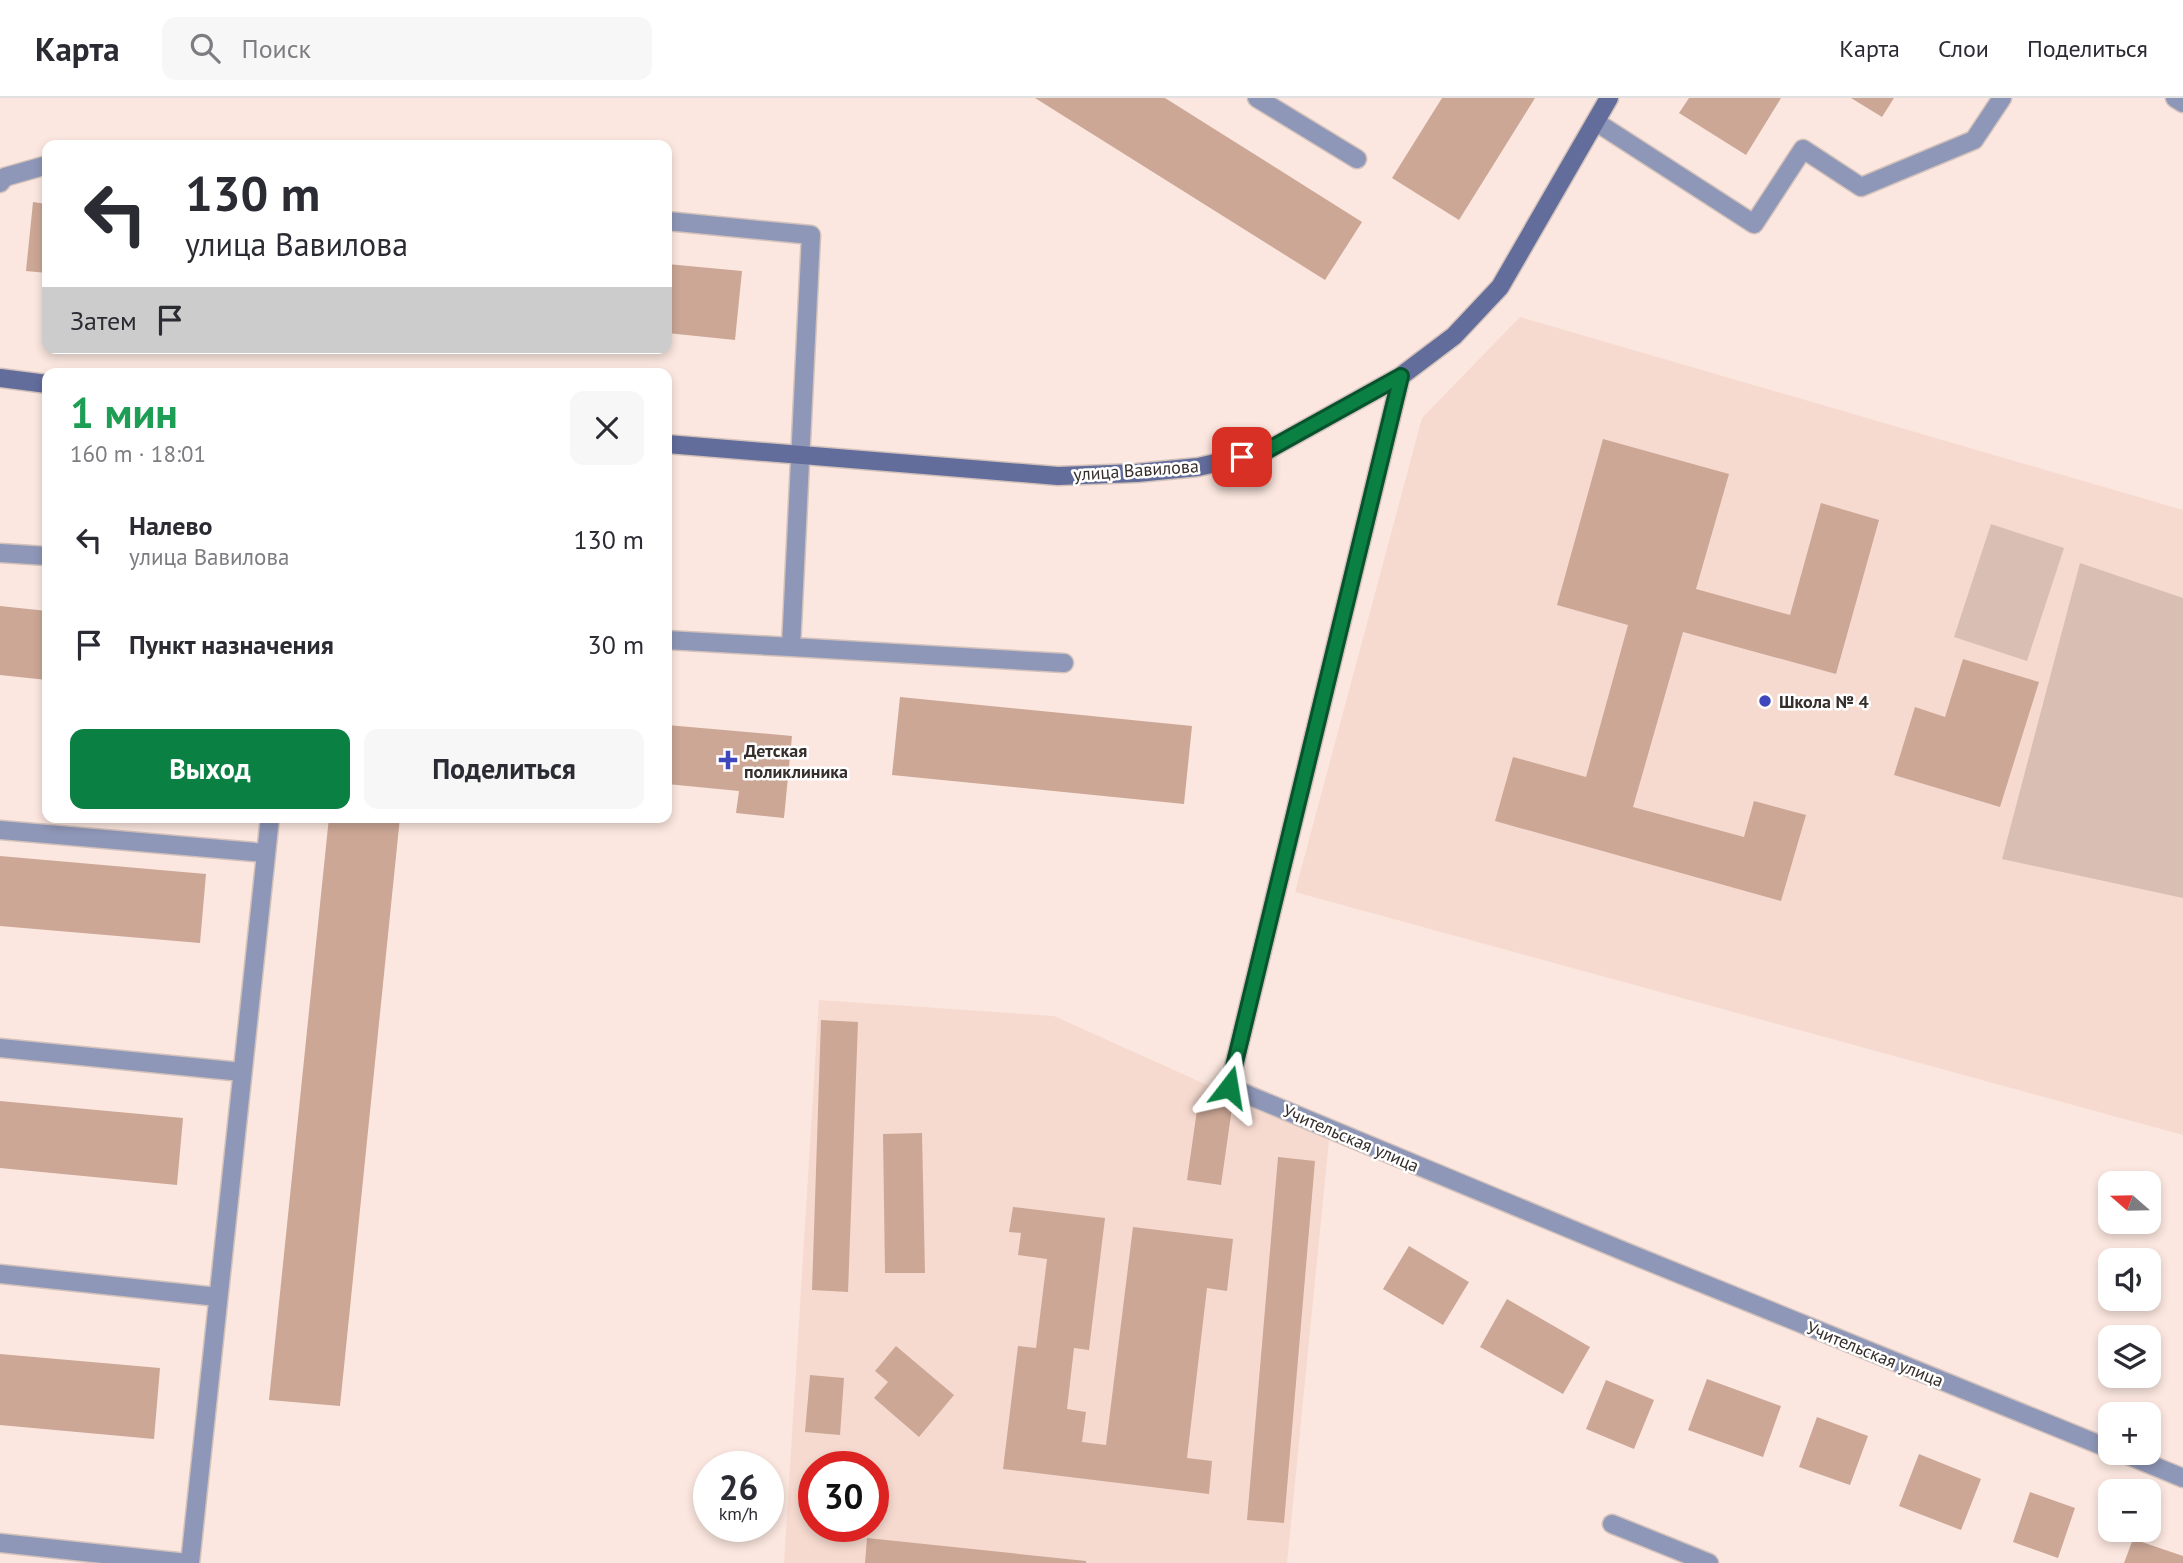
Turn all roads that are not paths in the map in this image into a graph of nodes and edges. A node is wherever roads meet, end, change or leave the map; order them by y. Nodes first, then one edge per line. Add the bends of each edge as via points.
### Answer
1 (1257, 98) edge
2 (1609, 98) edge
3 (2002, 98) edge
4 (2175, 98) edge
5 (2183, 103) edge
6 (1596, 122) junction
7 (1357, 159) dead end
8 (42, 166) edge
9 (0, 183) edge
10 (672, 221) edge
11 (1401, 376) junction
12 (0, 378) edge
13 (42, 383) edge
14 (672, 444) edge
15 (799, 455) junction
16 (0, 552) edge
17 (42, 556) edge
18 (672, 640) edge
19 (791, 646) junction
20 (1063, 663) dead end
21 (269, 823) edge
22 (0, 830) edge
23 (266, 853) junction
24 (0, 1048) edge
25 (242, 1072) junction
26 (0, 1275) edge
27 (218, 1297) junction
28 (2098, 1444) edge
29 (2152, 1465) edge
30 (2183, 1478) edge
31 (1612, 1524) dead end
32 (0, 1543) edge
33 (188, 1563) edge
34 (1709, 1563) edge

1 - 7 street
2 - 6 street, улица Вавилова
3 - 6 street via 1975,140 1861,187 1803,149 1754,224
4 - 5 street
6 - 11 street, улица Вавилова via 1500,287 1454,336
8 - 9 street via 5,177
10 - 15 street via 811,235
11 - 15 street, улица Вавилова via 1264,452 1198,467 1058,475
11 - 28 street, Учительская улица via 1229,1087
12 - 13 street
14 - 15 street, улица Вавилова
15 - 19 street
16 - 17 street
18 - 19 street
19 - 20 street
21 - 23 street
22 - 23 street
23 - 25 street
24 - 25 street
25 - 27 street
26 - 27 street
27 - 33 street
29 - 30 street
31 - 34 street
32 - 33 street

